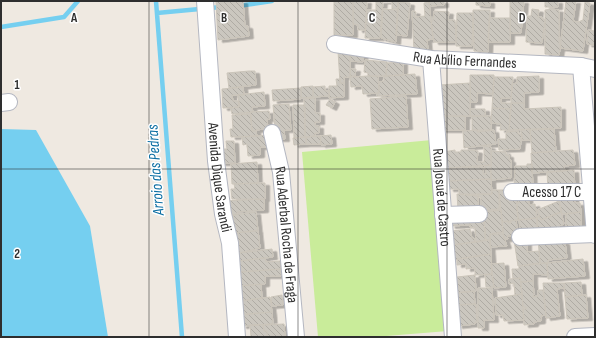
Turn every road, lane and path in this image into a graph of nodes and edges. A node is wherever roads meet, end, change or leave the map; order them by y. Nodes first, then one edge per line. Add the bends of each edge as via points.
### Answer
1 (205, 1) edge
2 (335, 44) dead end
3 (431, 59) junction
4 (588, 68) edge
5 (272, 133) dead end
6 (512, 192) dead end
7 (592, 192) junction
8 (479, 214) dead end
9 (443, 215) junction
10 (595, 234) edge
11 (520, 237) dead end
12 (595, 336) edge
13 (237, 337) edge
14 (296, 337) edge
15 (453, 337) edge
16 (575, 337) edge

1 - 13 street, Avenida Dique Sarandi via 216,161 223,214 230,243
2 - 3 street, Rua Abílio Fernandes
3 - 4 street, Rua Abílio Fernandes
3 - 9 street, Rua Josué de Castro
4 - 7 street
5 - 14 street, Rua Aderbal Rocha de Fraga via 281,172
6 - 7 street, Acesso 17 C
7 - 10 street
8 - 9 street
9 - 15 street, Rua Josué de Castro
10 - 11 street
12 - 16 street

